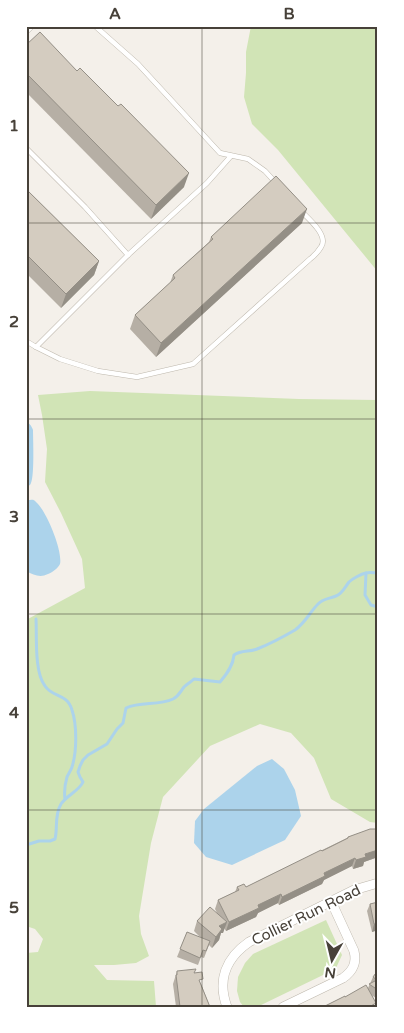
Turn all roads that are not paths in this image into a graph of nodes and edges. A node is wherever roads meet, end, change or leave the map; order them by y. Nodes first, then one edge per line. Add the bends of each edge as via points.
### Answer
1 (95, 26) edge
2 (26, 148) edge
3 (231, 156) junction
4 (277, 184) edge
5 (300, 209) edge
6 (128, 255) junction
7 (26, 341) edge
8 (36, 348) junction
9 (378, 883) edge
10 (331, 902) junction
11 (227, 1007) edge
12 (284, 1007) edge

1 - 3 lane via 138,64 220,153
2 - 6 lane via 86,207
3 - 4 lane via 248,159
3 - 6 lane via 207,183
5 - 8 lane via 318,228 324,241 322,246 193,364 137,378 98,371
6 - 8 lane
7 - 8 lane
9 - 10 street, Collier Run Road
10 - 11 street, Collier Run Road via 249,942 232,956 224,973 222,991
10 - 12 street via 354,951 354,966 343,978

